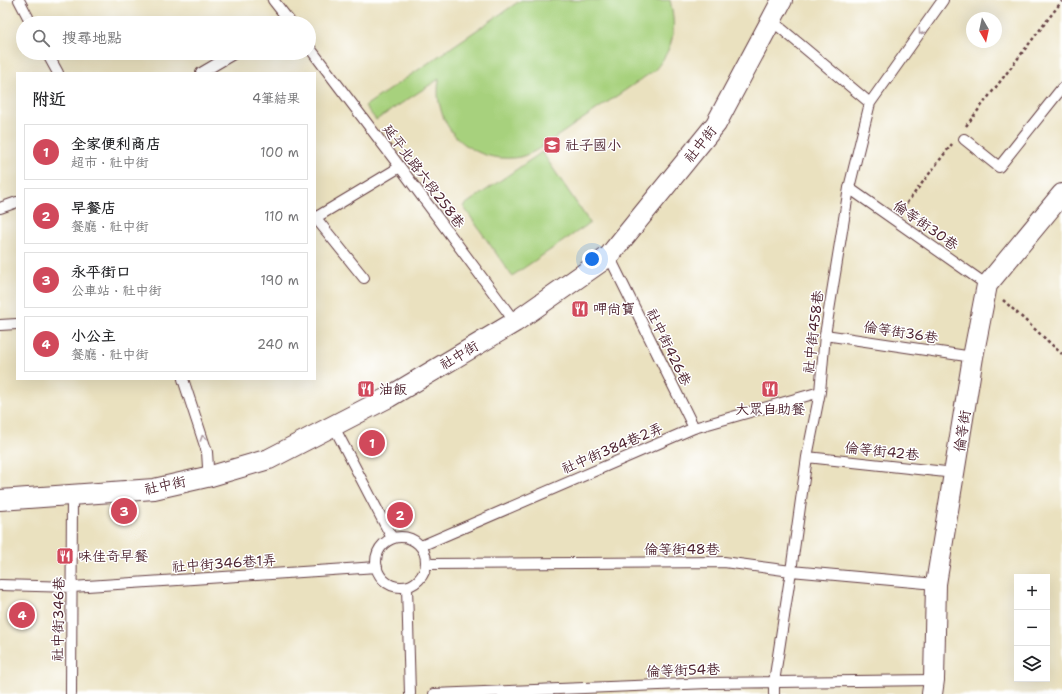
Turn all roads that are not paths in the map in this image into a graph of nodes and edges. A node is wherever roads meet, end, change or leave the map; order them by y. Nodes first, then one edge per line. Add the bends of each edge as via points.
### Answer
1 (18, 0) edge
2 (273, 0) edge
3 (782, 0) edge
4 (943, 0) edge
5 (27, 16) edge
6 (285, 16) edge
7 (771, 20) junction
8 (316, 56) edge
9 (51, 60) edge
10 (223, 60) edge
11 (57, 72) edge
12 (203, 72) edge
13 (1062, 88) edge
14 (870, 104) junction
15 (961, 136) road end
16 (400, 167) junction
17 (849, 188) junction
18 (1062, 194) edge
19 (16, 202) edge
20 (0, 208) edge
21 (316, 216) edge
22 (316, 218) edge
23 (609, 256) junction
24 (364, 278) dead end
25 (987, 285) junction
26 (515, 322) junction
27 (16, 324) edge
28 (0, 326) edge
29 (825, 335) junction
30 (973, 357) junction
31 (183, 380) edge
32 (820, 392) junction
33 (333, 425) junction
34 (694, 428) junction
35 (807, 457) junction
36 (955, 473) junction
37 (211, 476) junction
38 (72, 495) junction
39 (0, 500) edge
40 (392, 538) junction
41 (421, 546) junction
42 (427, 564) junction
43 (377, 567) junction
44 (791, 571) junction
45 (936, 584) junction
46 (0, 585) edge
47 (407, 586) junction
48 (72, 587) junction
49 (774, 682) junction
50 (933, 687) edge
51 (71, 694) edge
52 (410, 694) edge
53 (434, 694) edge
54 (774, 694) edge

1 - 5 lane
2 - 6 lane
3 - 7 street, 社中街
4 -> 14 lane
7 - 14 lane
7 - 23 street, 社中街 via 716,124
8 - 16 lane, 延平北路六段258巷
9 - 11 lane
10 - 12 lane
13 - 15 lane via 999,167
14 - 17 lane, 社中街458巷
16 - 21 lane
16 - 26 lane, 延平北路六段258巷
17 - 25 lane, 倫等街30巷
17 - 29 lane, 社中街458巷
18 - 25 street, 倫等街
19 - 20 lane
22 - 24 lane
23 - 26 street, 社中街
23 - 34 lane, 社中街426巷
25 - 30 street, 倫等街
26 - 33 street, 社中街 via 389,397
27 - 28 lane
29 - 30 lane, 倫等街36巷
29 - 32 lane, 社中街458巷
30 - 36 street, 倫等街
37 -> 31 lane via 207,452
32 - 34 lane, 社中街384巷2弄
32 - 35 lane, 社中街458巷
33 - 37 street, 社中街 via 269,459
33 - 40 lane
34 - 41 lane, 社中街384巷2弄
35 - 36 lane, 倫等街42巷
35 - 44 lane, 社中街458巷
36 - 45 street, 倫等街
37 - 38 street, 社中街 via 154,489
38 - 39 street, 社中街
38 - 48 lane, 社中街346巷
40 - 41 lane via 412,538
40 - 43 lane via 387,540 378,552
41 - 42 lane
42 - 44 lane, 倫等街48巷 via 724,562
42 - 47 lane via 421,578
43 - 47 lane via 385,581 399,587
43 - 48 lane, 社中街346巷1弄
44 - 45 lane, 倫等街48巷
44 - 49 lane, 社中街458巷
45 - 50 street, 倫等街
46 - 48 lane, 社中街346巷1弄
47 - 52 lane
48 - 51 lane, 社中街346巷
49 - 50 lane, 倫等街54巷
49 - 53 lane, 倫等街54巷
49 - 54 lane, 社中街458巷

